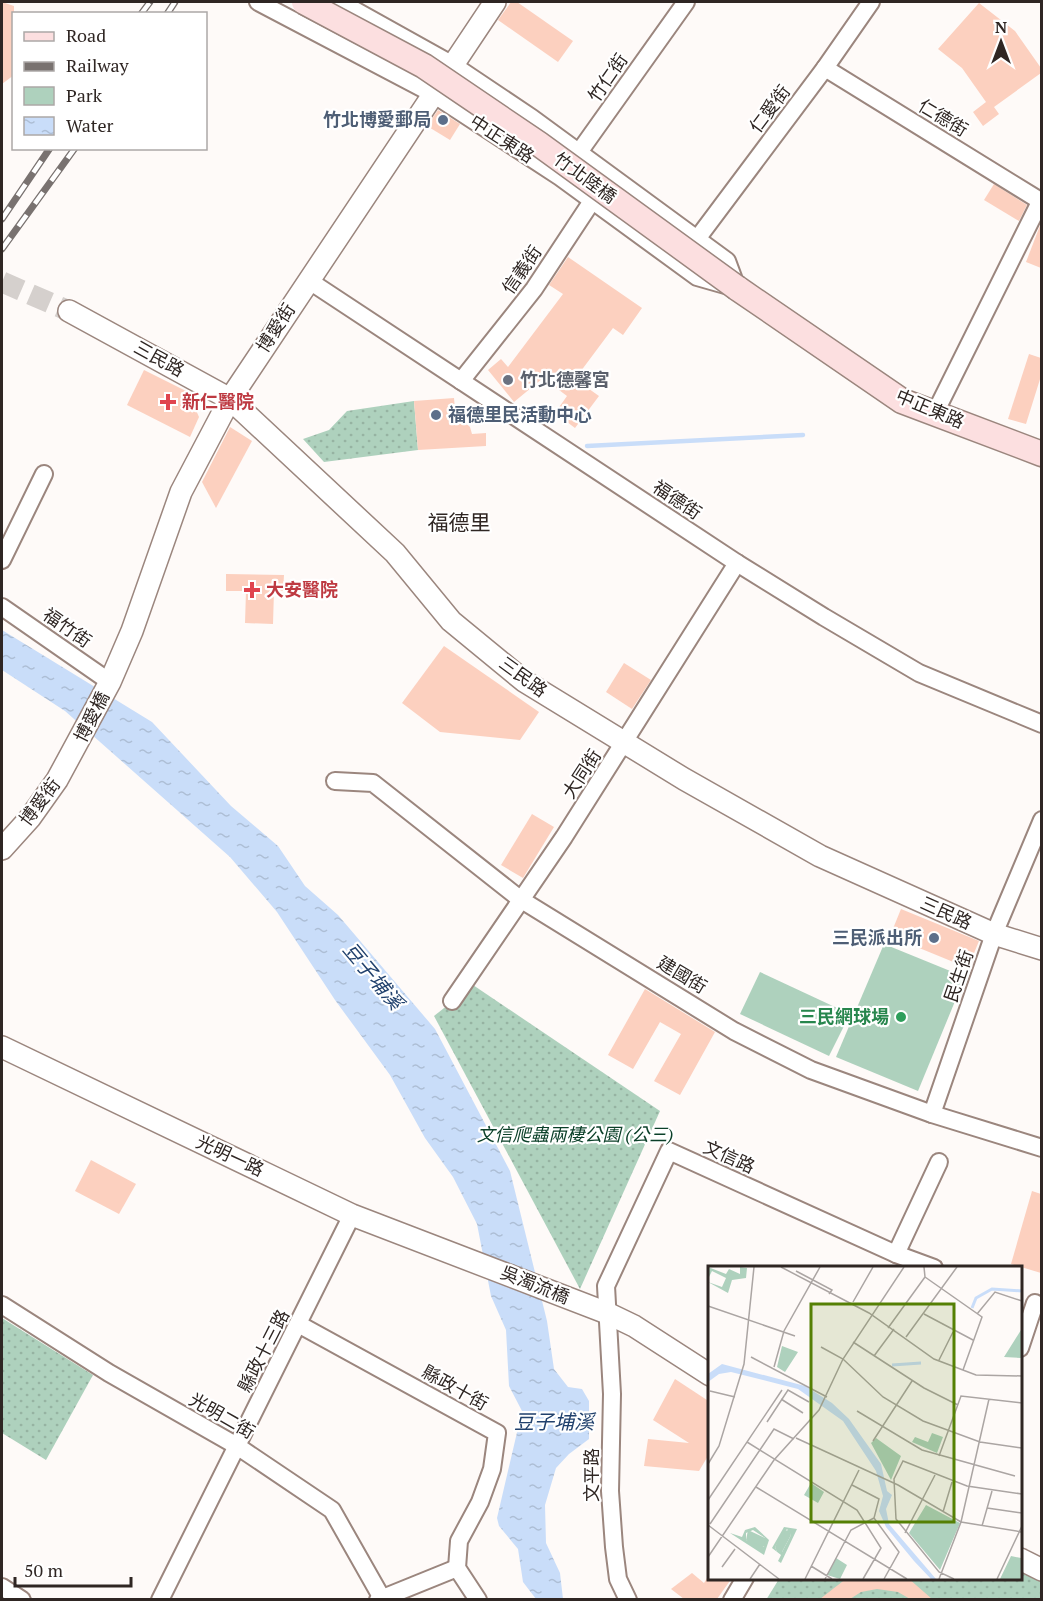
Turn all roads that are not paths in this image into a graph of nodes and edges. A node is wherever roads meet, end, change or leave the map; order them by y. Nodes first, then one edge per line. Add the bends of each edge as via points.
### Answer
1 (258, 2) edge
2 (304, 2) edge
3 (340, 2) edge
4 (495, 2) edge
5 (686, 2) edge
6 (871, 2) edge
7 (453, 65) junction
8 (825, 69) junction
9 (433, 94) junction
10 (579, 153) junction
11 (560, 177) junction
12 (610, 177) junction
13 (592, 201) junction
14 (1041, 202) edge
15 (697, 239) junction
16 (308, 280) junction
17 (737, 288) junction
18 (69, 311) tunnel mouth
19 (461, 381) junction
20 (230, 399) junction
21 (935, 413) junction
22 (1041, 454) edge
23 (44, 474) dead end
24 (2, 560) edge
25 (737, 563) junction
26 (2, 607) edge
27 (110, 682) junction
28 (1041, 724) edge
29 (626, 741) junction
30 (75, 752) joint
31 (335, 781) dead end
32 (1041, 820) edge
33 (2, 849) edge
34 (520, 899) junction
35 (994, 934) junction
36 (1041, 949) edge
37 (452, 1001) dead end
38 (2, 1047) edge
39 (932, 1114) junction
40 (1041, 1148) edge
41 (939, 1162) dead end
42 (352, 1215) junction
43 (463, 1256) joint
44 (899, 1260) edge
45 (925, 1266) edge
46 (1032, 1302) edge
47 (2, 1305) edge
48 (607, 1313) junction
49 (300, 1325) junction
50 (1022, 1340) edge
51 (708, 1374) edge
52 (237, 1446) junction
53 (1022, 1560) edge
54 (458, 1568) junction
55 (1041, 1570) edge
56 (744, 1580) edge
57 (2, 1587) edge
58 (22, 1599) edge
59 (160, 1599) edge
60 (381, 1599) edge
61 (478, 1599) edge
62 (628, 1599) edge
63 (732, 1599) edge

1 - 9 street, 中正東路
2 - 17 main road, 竹北陸橋, bridge via 424,66
3 - 7 street, 中正東路
4 - 7 street, 博愛街
5 - 10 street, 竹仁街
6 - 8 street, 仁愛街
7 - 9 street, 博愛街
7 - 10 street, 中正東路
8 - 14 street, 仁德街
8 - 15 street, 仁愛街
9 - 11 street, 中正東路
9 - 16 street, 博愛街
10 - 11 street, 竹仁街
10 - 12 street, 中正東路
11 - 13 street, 中正東路
12 - 13 street, 信義街
12 - 15 street, 中正東路
13 - 17 street, 中正東路 via 697,277
13 - 19 street, 信義街 via 534,290
14 - 21 street, 仁德街
15 - 17 street, 中正東路 via 727,261
16 - 19 street, 福德街
16 - 20 street, 博愛街
17 - 21 main road, 中正東路 via 902,401
18 - 20 street, 三民路
19 - 25 street, 福德街
20 - 27 street, 博愛街 via 181,492
20 - 29 street, 三民路 via 395,553 451,621 524,681
21 - 22 main road, 中正東路
23 - 24 street
25 - 28 street, 福德街 via 919,673
25 - 29 street, 大同街
26 - 27 street, 福竹街
27 - 30 street, 博愛橋
29 - 34 street, 大同街
29 - 35 street, 三民路 via 694,785 820,856
30 - 33 street, 博愛街 via 30,818
31 - 34 street, 建國街 via 373,783
32 - 35 street, 民生街
34 - 37 street, 大同街
34 - 39 street, 建國街 via 734,1031 812,1070
35 - 36 street, 三民路
35 - 39 street, 民生街
38 - 42 street, 光明一路
39 - 40 street, 建國街
41 - 44 street
42 - 43 street, 光明一路
42 - 49 street, 縣政十三路
43 - 48 street, 吳濁流橋
44 - 45 street, 文信路
44 - 48 street, 文信路 via 669,1151 606,1286
46 - 50 street
47 - 52 street, 光明二街 via 109,1373
48 - 51 street
48 - 62 street, 文平路 via 614,1547 618,1579
49 - 52 street, 縣政十三路
49 - 54 street, 縣政十街 via 497,1433 492,1469 459,1541
52 - 59 street, 縣政十三路
52 - 60 street, 光明二街 via 332,1510
53 - 55 street
54 - 60 street
54 - 61 street
56 - 63 street
57 - 58 street

